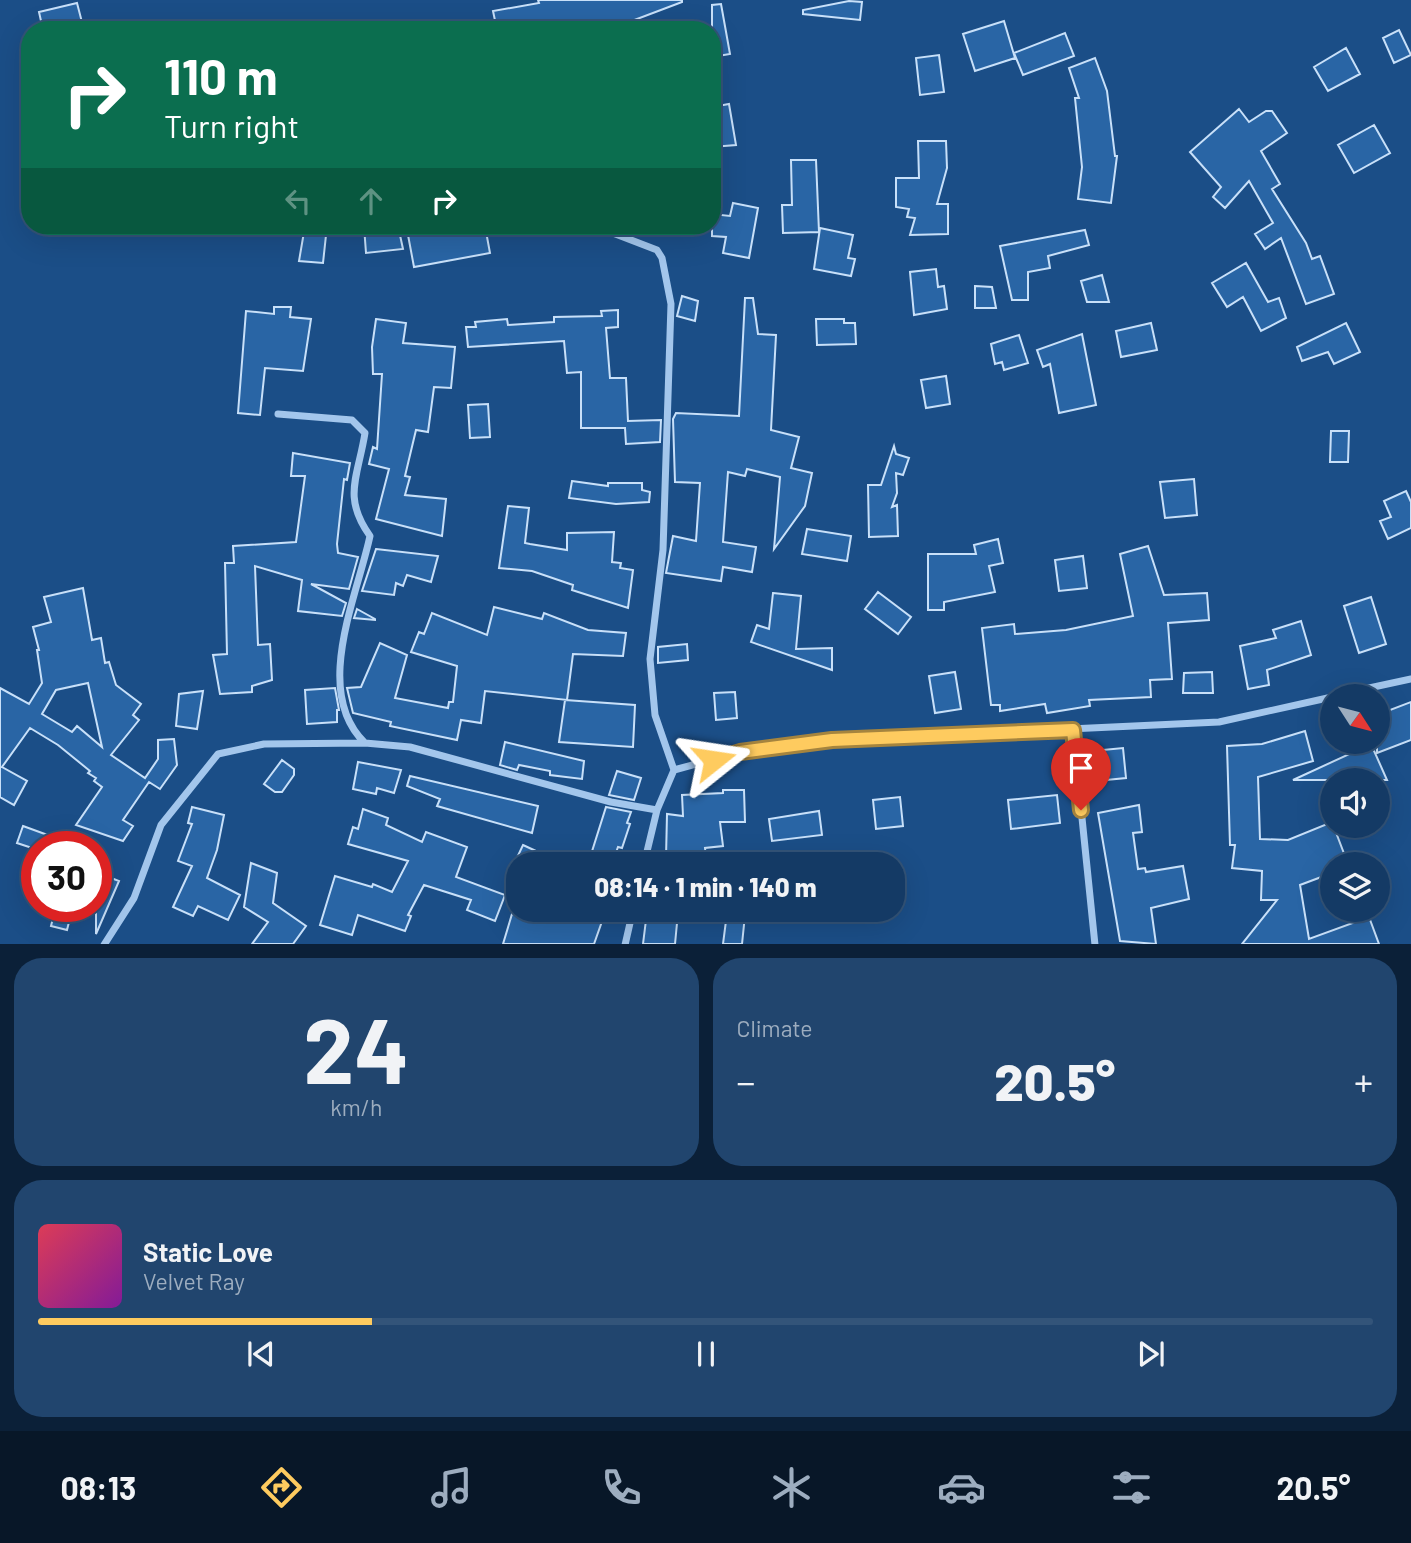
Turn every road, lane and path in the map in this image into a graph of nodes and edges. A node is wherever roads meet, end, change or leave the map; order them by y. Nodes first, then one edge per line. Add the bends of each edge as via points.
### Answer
1 (618, 235) edge
2 (278, 414) dead end
3 (1411, 679) edge
4 (1388, 684) edge
5 (1320, 699) edge
6 (1073, 730) junction
7 (365, 743) junction
8 (674, 770) junction
9 (657, 810) junction
10 (647, 852) edge
11 (630, 922) edge
12 (104, 944) edge
13 (625, 944) edge
14 (1095, 944) edge

1 - 8 street via 657,250 671,304 666,513 650,659 654,715
2 - 7 street via 352,420 365,433 353,490 356,516 370,536 339,648 344,709 350,729
3 - 4 street
5 - 6 street via 1219,722
6 - 8 street via 832,740 740,752
6 - 14 street
7 - 9 street via 410,747 611,802
7 - 12 street via 264,744 218,754 161,825 134,898
8 - 9 street
9 - 10 street
11 - 13 street

